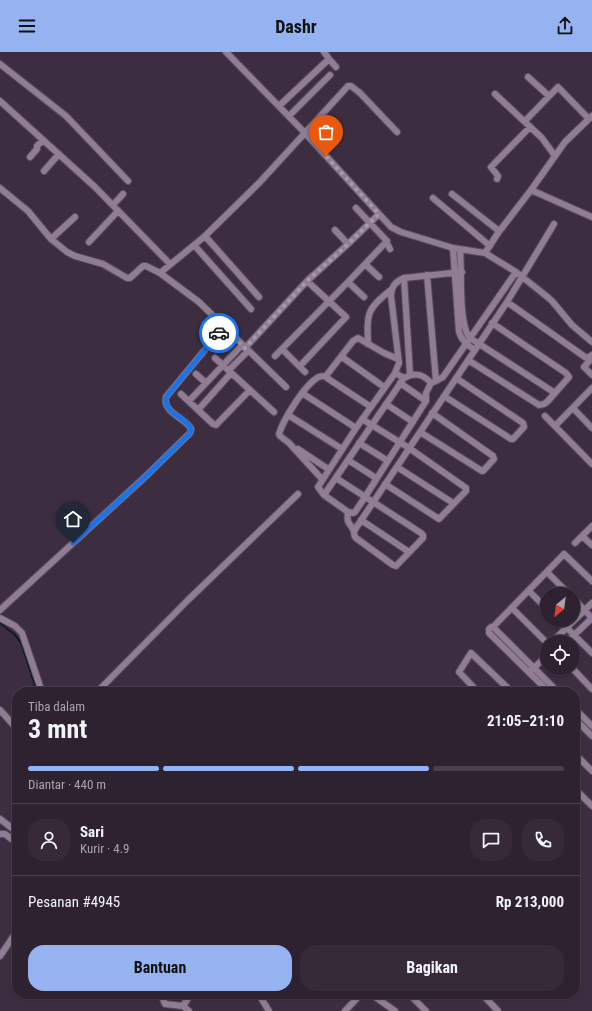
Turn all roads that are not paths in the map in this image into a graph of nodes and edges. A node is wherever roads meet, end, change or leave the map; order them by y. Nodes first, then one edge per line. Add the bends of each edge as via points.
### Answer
1 (226, 52) edge
2 (324, 52) edge
3 (329, 59) junction
4 (0, 64) edge
5 (336, 67) dead end
6 (330, 75) dead end
7 (528, 77) dead end
8 (495, 94) dead end
9 (549, 96) junction
10 (0, 101) edge
11 (278, 106) junction
12 (289, 116) junction
13 (591, 118) edge
14 (525, 121) junction
15 (530, 127) junction
16 (305, 132) junction
17 (397, 132) dead end
18 (43, 140) junction
19 (59, 154) junction
20 (555, 156) junction
21 (30, 157) dead end
22 (44, 171) dead end
23 (497, 179) dead end
24 (128, 181) dead end
25 (0, 188) edge
26 (531, 190) junction
27 (123, 194) dead end
28 (452, 194) dead end
29 (433, 198) dead end
30 (113, 205) junction
31 (356, 208) dead end
32 (118, 211) junction
33 (379, 214) junction
34 (74, 217) dead end
35 (592, 217) edge
36 (370, 224) junction
37 (554, 224) dead end
38 (335, 230) dead end
39 (499, 231) junction
40 (205, 236) junction
41 (51, 239) junction
42 (387, 241) junction
43 (89, 242) dead end
44 (348, 244) junction
45 (194, 245) junction
46 (490, 246) junction
47 (453, 248) junction
48 (390, 249) dead end
49 (460, 249) junction
50 (485, 253) junction
51 (170, 264) junction
52 (365, 264) junction
53 (454, 272) junction
54 (462, 272) junction
55 (516, 272) junction
56 (160, 273) junction
57 (427, 275) junction
58 (379, 277) dead end
59 (522, 277) junction
60 (404, 278) junction
61 (307, 281) junction
62 (348, 282) junction
63 (391, 290) junction
64 (259, 297) dead end
65 (364, 297) dead end
66 (328, 301) junction
67 (506, 302) junction
68 (251, 309) dead end
69 (492, 324) junction
70 (224, 328) junction
71 (470, 338) junction
72 (592, 342) edge
73 (368, 344) junction
74 (466, 344) junction
75 (479, 344) junction
76 (245, 348) junction
77 (282, 349) junction
78 (475, 350) junction
79 (276, 356) dead end
80 (342, 357) junction
81 (592, 357) edge
82 (215, 358) dead end
83 (398, 359) junction
84 (468, 360) junction
85 (223, 365) junction
86 (300, 366) junction
87 (230, 372) junction
88 (305, 372) dead end
89 (395, 373) junction
90 (196, 374) dead end
91 (410, 374) junction
92 (592, 375) edge
93 (326, 376) junction
94 (456, 378) junction
95 (402, 380) junction
96 (433, 382) junction
97 (206, 383) junction
98 (286, 387) dead end
99 (384, 387) junction
100 (592, 388) edge
101 (250, 390) junction
102 (555, 393) junction
103 (181, 394) dead end
104 (302, 394) junction
105 (444, 396) junction
106 (189, 401) junction
107 (426, 401) junction
108 (386, 404) junction
109 (370, 407) junction
110 (573, 408) junction
111 (198, 410) junction
112 (274, 412) dead end
113 (432, 413) junction
114 (288, 415) junction
115 (545, 416) dead end
116 (362, 419) junction
117 (413, 422) junction
118 (372, 425) junction
119 (555, 426) junction
120 (591, 426) edge
121 (356, 428) junction
122 (420, 432) junction
123 (289, 443) junction
124 (400, 443) junction
125 (359, 444) junction
126 (409, 448) junction
127 (342, 449) junction
128 (348, 460) junction
129 (388, 461) junction
130 (592, 464) edge
131 (397, 467) junction
132 (328, 469) junction
133 (336, 478) junction
134 (376, 478) junction
135 (322, 479) junction
136 (385, 484) junction
137 (298, 494) dead end
138 (324, 495) junction
139 (365, 497) junction
140 (374, 502) junction
141 (453, 503) junction
142 (348, 512) junction
143 (361, 520) junction
144 (592, 526) edge
145 (354, 531) junction
146 (582, 536) junction
147 (576, 543) dead end
148 (592, 545) edge
149 (409, 552) junction
150 (547, 572) junction
151 (592, 581) edge
152 (562, 587) edge
153 (529, 591) junction
154 (540, 602) edge
155 (592, 603) edge
156 (580, 605) edge
157 (512, 608) junction
158 (0, 610) edge
159 (585, 610) junction
160 (0, 618) edge
161 (592, 618) edge
162 (567, 628) junction
163 (560, 635) edge
164 (574, 635) joint
165 (540, 636) edge
166 (580, 641) edge
167 (592, 653) edge
168 (540, 662) edge
169 (532, 670) junction
170 (579, 675) edge
171 (40, 687) edge
172 (101, 687) edge
173 (473, 687) edge
174 (507, 687) edge
175 (544, 687) edge
176 (552, 687) edge
177 (592, 689) edge
178 (0, 710) edge
179 (582, 716) edge
180 (12, 723) edge
181 (580, 725) edge
182 (592, 726) edge
183 (592, 736) edge
184 (580, 759) edge
185 (592, 771) edge
186 (580, 794) edge
187 (592, 806) edge
188 (0, 819) edge
189 (12, 828) edge
190 (0, 834) edge
191 (12, 839) edge
192 (12, 938) edge
193 (0, 956) edge
194 (163, 999) edge
195 (188, 999) edge
196 (262, 999) edge
197 (356, 999) edge
198 (378, 999) edge
199 (414, 999) edge
200 (487, 999) edge
201 (183, 1006) junction
202 (189, 1011) edge
203 (269, 1011) edge
204 (345, 1011) edge
205 (395, 1011) edge
206 (426, 1011) edge
207 (498, 1011) edge

1 - 11 street
2 - 3 street
3 - 5 street
3 - 11 street
4 - 24 street via 66,116
6 - 12 street
7 - 9 street
8 - 14 street
9 - 13 street via 558,87
9 - 14 street
10 - 18 street
11 - 12 street
12 - 16 street
13 - 20 street via 565,142
14 - 15 street
15 - 20 street
15 - 23 street via 491,168 498,176
16 - 17 street via 349,86 360,93
16 - 33 street
16 - 40 street via 259,183
18 - 19 street
18 - 21 street
19 - 22 street
19 - 30 street
20 - 26 street
25 - 41 street via 28,211
26 - 35 street
26 - 39 street
27 - 30 street
28 - 39 street
29 - 46 street
30 - 32 street
31 - 36 street
32 - 43 street
32 - 51 street
33 - 36 street
33 - 47 street via 395,230
34 - 41 street
36 - 42 street
36 - 44 street
37 - 59 street
38 - 44 street
39 - 46 street
40 - 45 street
40 - 64 street
41 - 56 street via 74,256 103,264 127,278 143,266
42 - 48 street
42 - 52 street
44 - 61 street
45 - 51 street
45 - 68 street
46 - 50 street
47 - 49 street
47 - 53 street
49 - 50 street
49 - 54 street
50 - 55 street
51 - 56 street
52 - 58 street
52 - 62 street
53 - 54 street
53 - 57 street
53 - 74 street via 459,332
54 - 71 street via 463,319 466,334
55 - 59 street
55 - 71 street
56 - 70 street via 199,302
57 - 60 street
57 - 96 street
59 - 67 street
59 - 72 street via 552,301 572,325
60 - 63 street via 398,280
60 - 91 street
61 - 66 street
61 - 76 street
62 - 65 street
62 - 66 street
63 - 73 street via 374,304 369,314
63 - 83 street
66 - 77 street
66 - 86 street via 346,318
67 - 69 street
67 - 81 street via 585,357
69 - 75 street
69 - 102 street via 568,374 569,377
70 - 76 street
70 - 158 street via 166,397 166,405 177,417 190,425 190,433
71 - 74 street
71 - 75 street
73 - 80 street via 356,338
73 - 83 street
74 - 78 street
74 - 96 street via 443,377
75 - 78 street
75 - 102 street
76 - 85 street
76 - 87 street
76 - 98 street
77 - 79 street
77 - 86 street
78 - 84 street
80 - 93 street
80 - 99 street
81 - 92 street via 584,367
82 - 85 street
83 - 89 street
84 - 94 street
84 - 102 street via 536,405 544,404
85 - 87 street
85 - 97 street
86 - 88 street
87 - 101 street
87 - 111 street
89 - 95 street
89 - 99 street
90 - 97 street
91 - 95 street
91 - 96 street
93 - 104 street via 315,379
93 - 109 street
94 - 105 street
94 - 105 street via 523,423 524,427 511,439
95 - 107 street
95 - 108 street
96 - 107 street via 426,393
97 - 106 street
99 - 109 street
100 - 110 street
101 - 111 street via 218,424 213,424
101 - 112 street
103 - 106 street
104 - 114 street
104 - 121 street
105 - 113 street
106 - 111 street
107 - 117 street
108 - 117 street
108 - 118 street
109 - 116 street
110 - 119 street
110 - 120 street
113 - 122 street
113 - 122 street via 493,456 494,460 482,471
114 - 123 street via 279,434
114 - 127 street
115 - 119 street
116 - 118 street
116 - 121 street
117 - 124 street
118 - 124 street
118 - 125 street
119 - 130 street
121 - 127 street
122 - 126 street
123 - 132 street
123 - 135 street
124 - 126 street
124 - 129 street
125 - 128 street
125 - 129 street
126 - 131 street
126 - 141 street via 466,487 466,491
127 - 132 street
128 - 133 street
128 - 134 street
129 - 134 street
131 - 136 street
131 - 141 street
132 - 135 street
133 - 138 street
133 - 139 street
134 - 139 street
135 - 138 street via 317,488
136 - 140 street
136 - 141 street via 437,519
137 - 172 street
138 - 142 street
139 - 140 street
139 - 142 street via 355,512
140 - 143 street
140 - 149 street via 423,535
142 - 145 street via 348,522
143 - 145 street
143 - 149 street
144 - 146 street
145 - 149 street via 358,541 393,566
146 - 147 street
146 - 148 street
150 - 151 street via 564,554
150 - 152 street
150 - 153 street
153 - 154 street
153 - 157 street
155 - 159 street
156 - 159 street
157 - 165 street
157 - 169 street via 489,629 489,633
159 - 161 street
159 - 162 street
160 - 171 street via 15,626 22,634
161 - 164 street
162 - 163 street
162 - 164 street
166 - 167 street
168 - 169 street
169 - 175 street
169 - 176 street
170 - 177 street
173 - 174 street via 458,672 471,653
178 - 180 street
179 - 182 street
181 - 183 street
184 - 185 street
186 - 187 street
188 - 189 street
190 - 191 street via 5,834
192 - 193 street
194 - 201 street via 165,1004
195 - 201 street
196 - 203 street
197 - 204 street
198 - 205 street
199 - 206 street
200 - 207 street
201 - 202 street

